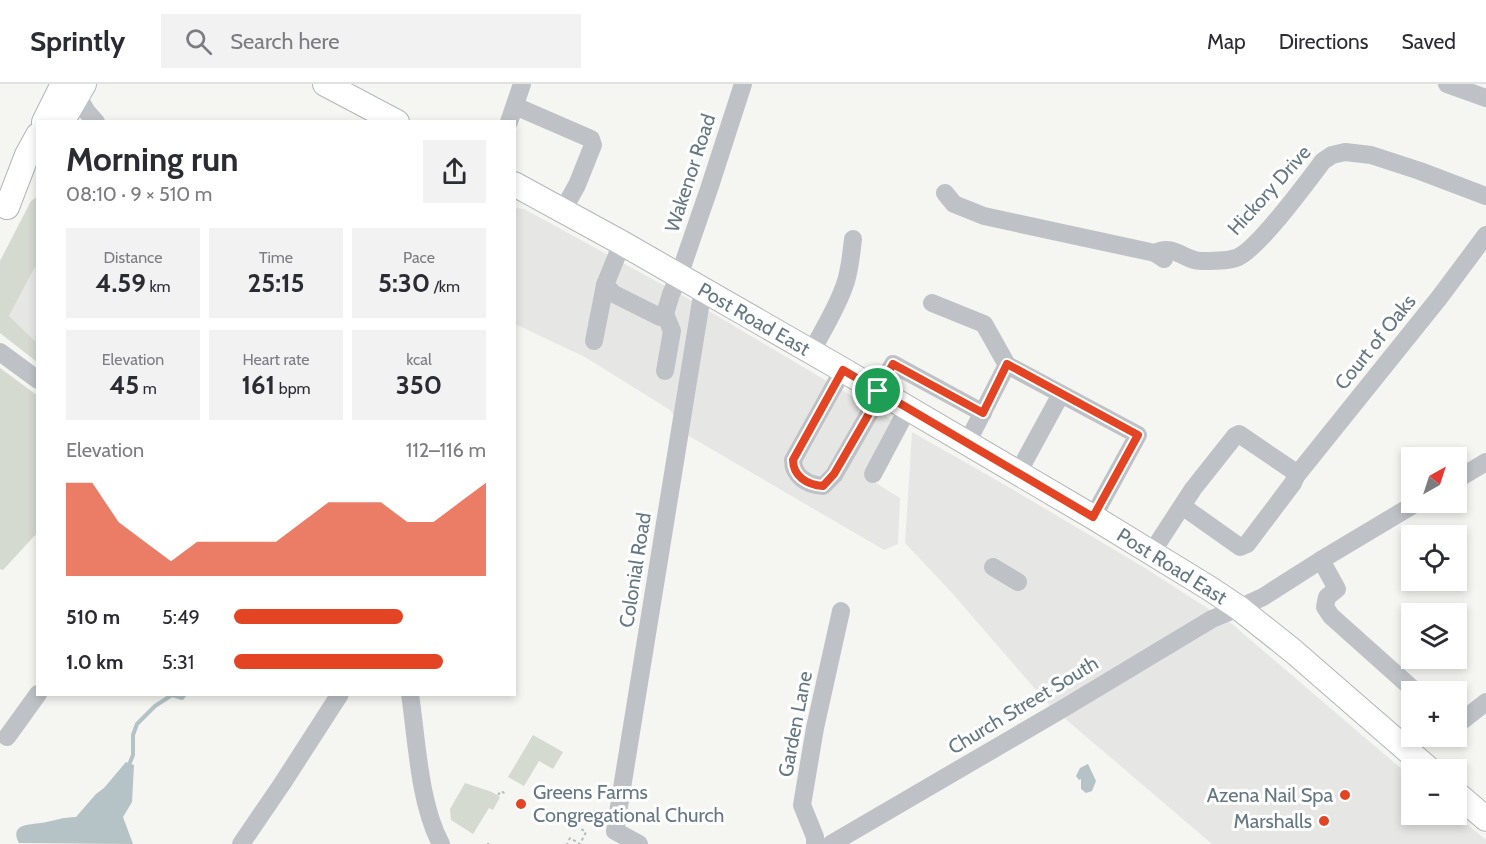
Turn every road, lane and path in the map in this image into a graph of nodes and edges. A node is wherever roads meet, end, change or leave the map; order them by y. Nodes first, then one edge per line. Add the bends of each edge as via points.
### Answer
1 (522, 84) edge
2 (743, 84) edge
3 (1447, 84) edge
4 (332, 86) edge
5 (75, 88) edge
6 (1486, 98) edge
7 (512, 114) edge
8 (369, 115) edge
9 (46, 120) edge
10 (63, 120) edge
11 (94, 120) edge
12 (389, 120) edge
13 (36, 139) edge
14 (36, 165) edge
15 (516, 185) edge
16 (945, 193) dead end
17 (1486, 196) edge
18 (563, 210) junction
19 (4, 214) edge
20 (1486, 235) edge
21 (852, 239) dead end
22 (622, 243) junction
23 (679, 276) junction
24 (605, 285) junction
25 (703, 289) junction
26 (932, 303) dead end
27 (665, 314) junction
28 (594, 341) dead end
29 (0, 352) edge
30 (811, 352) junction
31 (1007, 364) junction
32 (843, 370) junction
33 (665, 371) dead end
34 (36, 379) edge
35 (879, 392) junction
36 (1061, 394) junction
37 (908, 408) junction
38 (983, 413) junction
39 (967, 443) junction
40 (1486, 462) edge
41 (1018, 473) junction
42 (1467, 473) edge
43 (873, 474) dead end
44 (1296, 476) junction
45 (1182, 506) junction
46 (1401, 512) edge
47 (1093, 517) junction
48 (1152, 552) junction
49 (1321, 560) junction
50 (993, 567) dead end
51 (1018, 582) dead end
52 (1239, 608) junction
53 (841, 611) dead end
54 (1404, 681) edge
55 (37, 696) edge
56 (339, 696) edge
57 (410, 696) edge
58 (1486, 702) edge
59 (1467, 717) edge
60 (8, 737) dead end
61 (1417, 759) edge
62 (506, 794) dead end
63 (498, 795) dead end
64 (1467, 803) edge
65 (546, 811) dead end
66 (1486, 819) edge
67 (241, 844) edge
68 (441, 844) edge
69 (567, 844) edge
70 (639, 844) edge
71 (814, 844) edge
72 (831, 844) edge

1 - 7 street
2 - 23 street, Wakenor Road
3 - 6 street
4 - 8 main road
5 - 9 main road
5 - 10 main road
5 - 11 street
7 - 18 street via 591,139 593,145
8 - 12 main road
13 - 19 main road
14 - 19 main road
15 - 18 main road, Post Road East
16 - 17 street, Hickory Drive via 954,204 984,216 1155,254 1174,262 1237,258 1257,243 1323,161 1345,152 1371,155
18 - 22 main road, Post Road East
20 - 44 street, Court of Oaks
21 - 30 street via 844,287
22 - 23 main road, Post Road East
22 - 24 street
23 - 25 main road, Post Road East
23 - 27 street, Wakenor Road
24 - 27 street via 614,294 660,317
24 - 28 street
25 - 30 main road, Post Road East
25 - 70 street, Colonial Road via 615,831
26 - 31 street via 984,324
27 - 33 street via 672,331
29 - 34 street
30 - 32 main road, Post Road East
31 - 36 street
31 - 38 street
32 - 35 main road, Post Road East
32 - 35 street via 793,460 795,473 801,478 823,486 834,474
35 - 37 main road, Post Road East
35 - 38 street via 893,364
36 - 41 street
36 - 47 street via 1138,435
37 - 39 main road, Post Road East
37 - 43 street
38 - 39 street
39 - 41 main road, Post Road East
40 - 42 street
41 - 47 main road, Post Road East
44 - 45 street, Court of Oaks via 1247,544 1240,547
44 - 45 street via 1239,434
45 - 48 street
46 - 49 street, Church Street South
47 - 48 main road, Post Road East
48 - 52 main road, Post Road East
49 - 52 street, Church Street South
49 - 54 street via 1337,589 1327,597 1325,607 1331,616
50 - 51 street
52 - 61 main road, Post Road East
52 - 72 street, Church Street South via 1212,619
53 - 71 street, Garden Lane via 802,806 815,837
55 - 60 street
56 - 67 street
57 - 68 street via 422,784
58 - 59 street
62 - 63 path via 501,791
64 - 66 main road
65 - 69 path via 586,832 580,844 570,838

